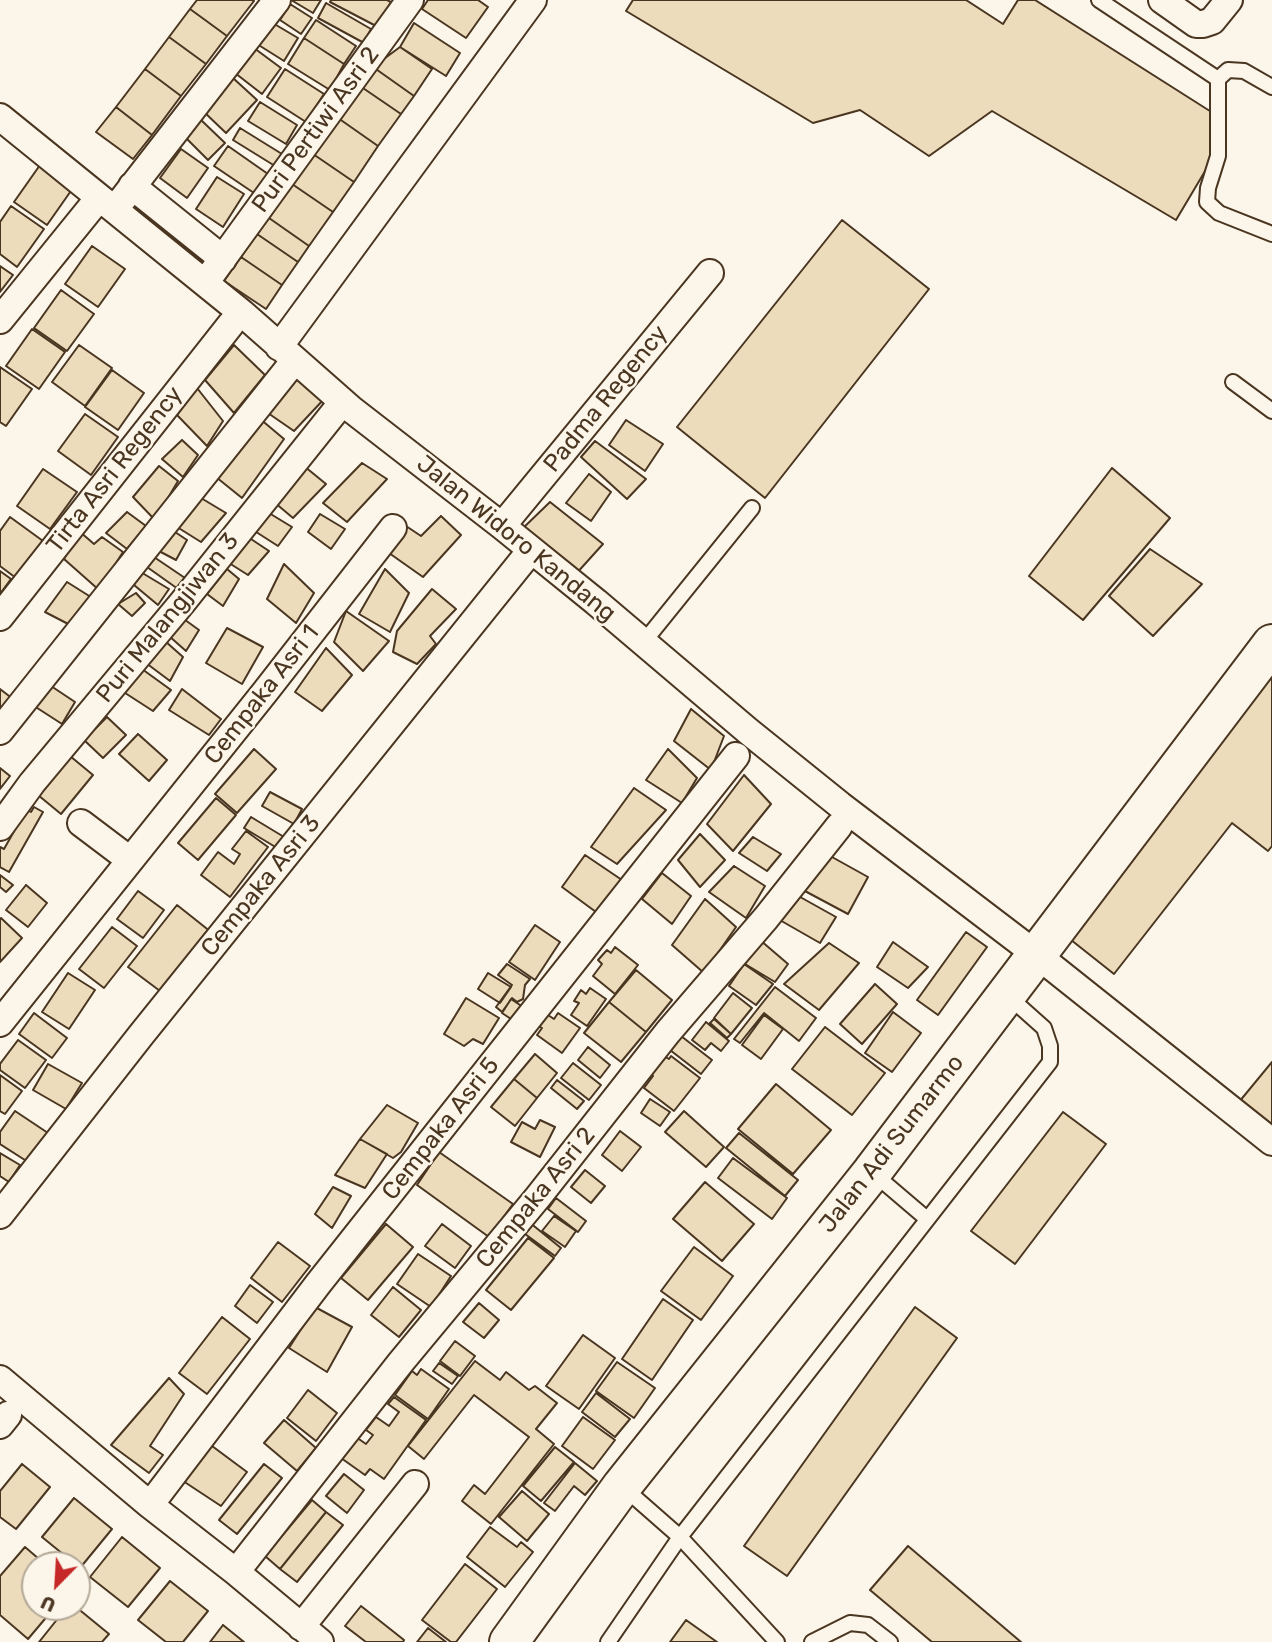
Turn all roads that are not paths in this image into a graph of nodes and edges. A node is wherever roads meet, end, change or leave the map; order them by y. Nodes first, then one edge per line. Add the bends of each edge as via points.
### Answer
1 (277, 0) edge
2 (410, 0) edge
3 (1099, 0) edge
4 (1161, 0) edge
5 (1228, 0) edge
6 (532, 1) edge
7 (1218, 79) junction
8 (1272, 87) edge
9 (0, 117) edge
10 (132, 186) junction
11 (104, 207) junction
12 (1272, 234) edge
13 (223, 260) junction
14 (709, 273) dead end
15 (205, 283) junction
16 (0, 320) edge
17 (231, 324) dead end
18 (287, 354) junction
19 (1233, 382) dead end
20 (337, 409) dead end
21 (1272, 411) edge
22 (752, 509) dead end
23 (502, 526) junction
24 (393, 528) dead end
25 (524, 559) dead end
26 (0, 617) edge
27 (643, 643) junction
28 (1272, 644) edge
29 (0, 731) edge
30 (736, 756) dead end
31 (81, 823) dead end
32 (839, 826) dead end
33 (0, 827) edge
34 (130, 860) junction
35 (1037, 955) junction
36 (1007, 995) junction
37 (0, 1023) edge
38 (1272, 1142) edge
39 (872, 1172) junction
40 (0, 1214) edge
41 (927, 1219) junction
42 (0, 1380) edge
43 (415, 1484) dead end
44 (622, 1486) junction
45 (150, 1505) junction
46 (680, 1537) junction
47 (236, 1572) junction
48 (311, 1634) edge
49 (509, 1642) edge
50 (608, 1642) edge
51 (777, 1642) edge
52 (812, 1642) edge
53 (890, 1642) edge

1 - 10 street
2 - 13 street, Puri Pertiwi Asri 2
3 - 7 lane
4 - 5 street via 1196,24 1212,21
6 - 18 street
7 - 8 lane via 1228,70 1244,71
7 - 12 lane via 1218,156 1207,202 1219,213
9 - 11 street, Jalan Widoro Kandang
10 - 11 street
10 - 13 street
11 - 15 street, Jalan Widoro Kandang
11 - 16 street
13 - 15 street, Puri Pertiwi Asri 2
14 - 23 street, Padma Regency
15 - 18 street, Jalan Widoro Kandang
17 - 26 street, Tirta Asri Regency
18 - 23 street, Jalan Widoro Kandang
18 - 29 street
19 - 21 lane
20 - 33 street, Puri Malangjiwan 3
22 - 27 lane
23 - 27 street, Jalan Widoro Kandang
24 - 34 street, Cempaka Asri 1
25 - 40 street, Cempaka Asri 3
27 - 35 street, Jalan Widoro Kandang via 840,805
28 - 35 main road, Jalan Adi Sumarmo
30 - 45 street, Cempaka Asri 5 via 318,1284
31 - 34 street
32 - 47 street, Cempaka Asri 2 via 401,1362
34 - 37 street, Cempaka Asri 1
35 - 36 main road, Jalan Adi Sumarmo
35 - 38 street, Jalan Widoro Kandang
36 - 39 main road, Jalan Adi Sumarmo
36 - 41 lane via 1044,1028 1050,1062
39 - 41 lane
39 - 44 main road, Jalan Adi Sumarmo
41 - 46 lane
42 - 45 street
43 - 48 street
44 - 46 lane
44 - 49 main road, Jalan Adi Sumarmo
45 - 47 street
46 - 50 lane
46 - 51 lane
47 - 48 street
52 - 53 lane via 850,1623 868,1625

